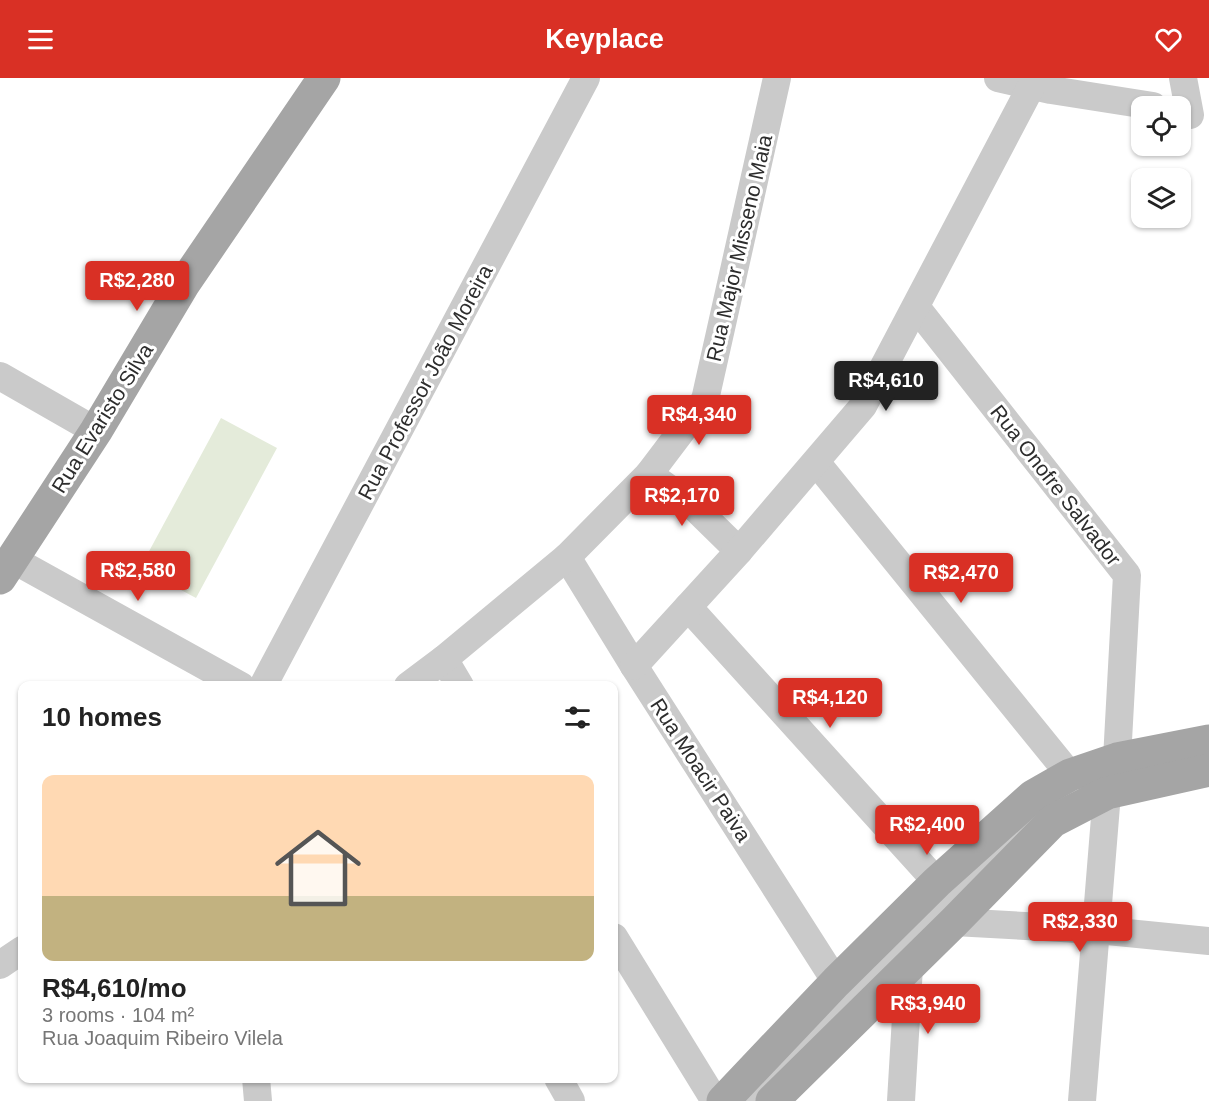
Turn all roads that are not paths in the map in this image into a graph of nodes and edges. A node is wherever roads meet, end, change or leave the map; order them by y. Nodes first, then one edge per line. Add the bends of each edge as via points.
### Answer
1 (324, 78) edge
2 (586, 78) edge
3 (777, 78) edge
4 (998, 78) edge
5 (1183, 78) edge
6 (1032, 85) junction
7 (1131, 102) edge
8 (1193, 117) edge
9 (916, 307) junction
10 (0, 375) edge
11 (96, 431) junction
12 (816, 462) junction
13 (649, 474) junction
14 (739, 551) junction
15 (567, 557) junction
16 (6, 568) edge
17 (688, 607) junction
18 (444, 659) junction
19 (634, 666) junction
20 (231, 681) edge
21 (266, 681) edge
22 (415, 681) edge
23 (457, 681) edge
24 (1209, 741) edge
25 (1209, 756) edge
26 (1117, 759) junction
27 (1209, 770) edge
28 (1070, 775) junction
29 (1107, 793) junction
30 (937, 882) junction
31 (954, 922) junction
32 (1097, 930) junction
33 (1209, 941) edge
34 (618, 943) edge
35 (18, 953) edge
36 (0, 965) edge
37 (909, 967) junction
38 (836, 982) junction
39 (256, 1083) edge
40 (561, 1083) edge
41 (258, 1101) edge
42 (571, 1101) edge
43 (715, 1101) edge
44 (723, 1101) edge
45 (747, 1101) edge
46 (772, 1101) edge
47 (901, 1101) edge
48 (1082, 1101) edge

1 - 11 main road, Rua Evaristo Silva via 183,285
2 - 21 street, Rua Professor João Moreira
3 - 13 street, Rua Major Misseno Maia via 705,399
4 - 6 street
5 - 8 street
6 - 7 street
6 - 9 street
9 - 12 street via 863,406
9 - 26 street, Rua Onofre Salvador via 1127,575
10 - 11 street
11 - 16 main road, Rua Evaristo Silva
12 - 14 street
12 - 28 street
13 - 14 street via 692,505
13 - 15 street, Rua Major Misseno Maia
14 - 17 street
15 - 18 street, Rua Major Misseno Maia
15 - 19 street, Rua Moacir Paiva
16 - 20 street
17 - 19 street
17 - 30 street
18 - 22 street, Rua Major Misseno Maia
18 - 23 street
19 - 38 street, Rua Moacir Paiva
24 - 26 main road
25 - 45 street via 1096,780 1020,828
26 - 28 main road
27 - 29 main road
28 - 30 main road via 1033,796
29 - 31 main road via 1053,821
29 - 32 street
30 - 38 main road
31 - 32 street
31 - 37 main road
32 - 33 street
32 - 48 street
34 - 43 street
35 - 36 street
37 - 46 main road
37 - 47 street
38 - 44 main road
39 - 41 street
40 - 42 street

